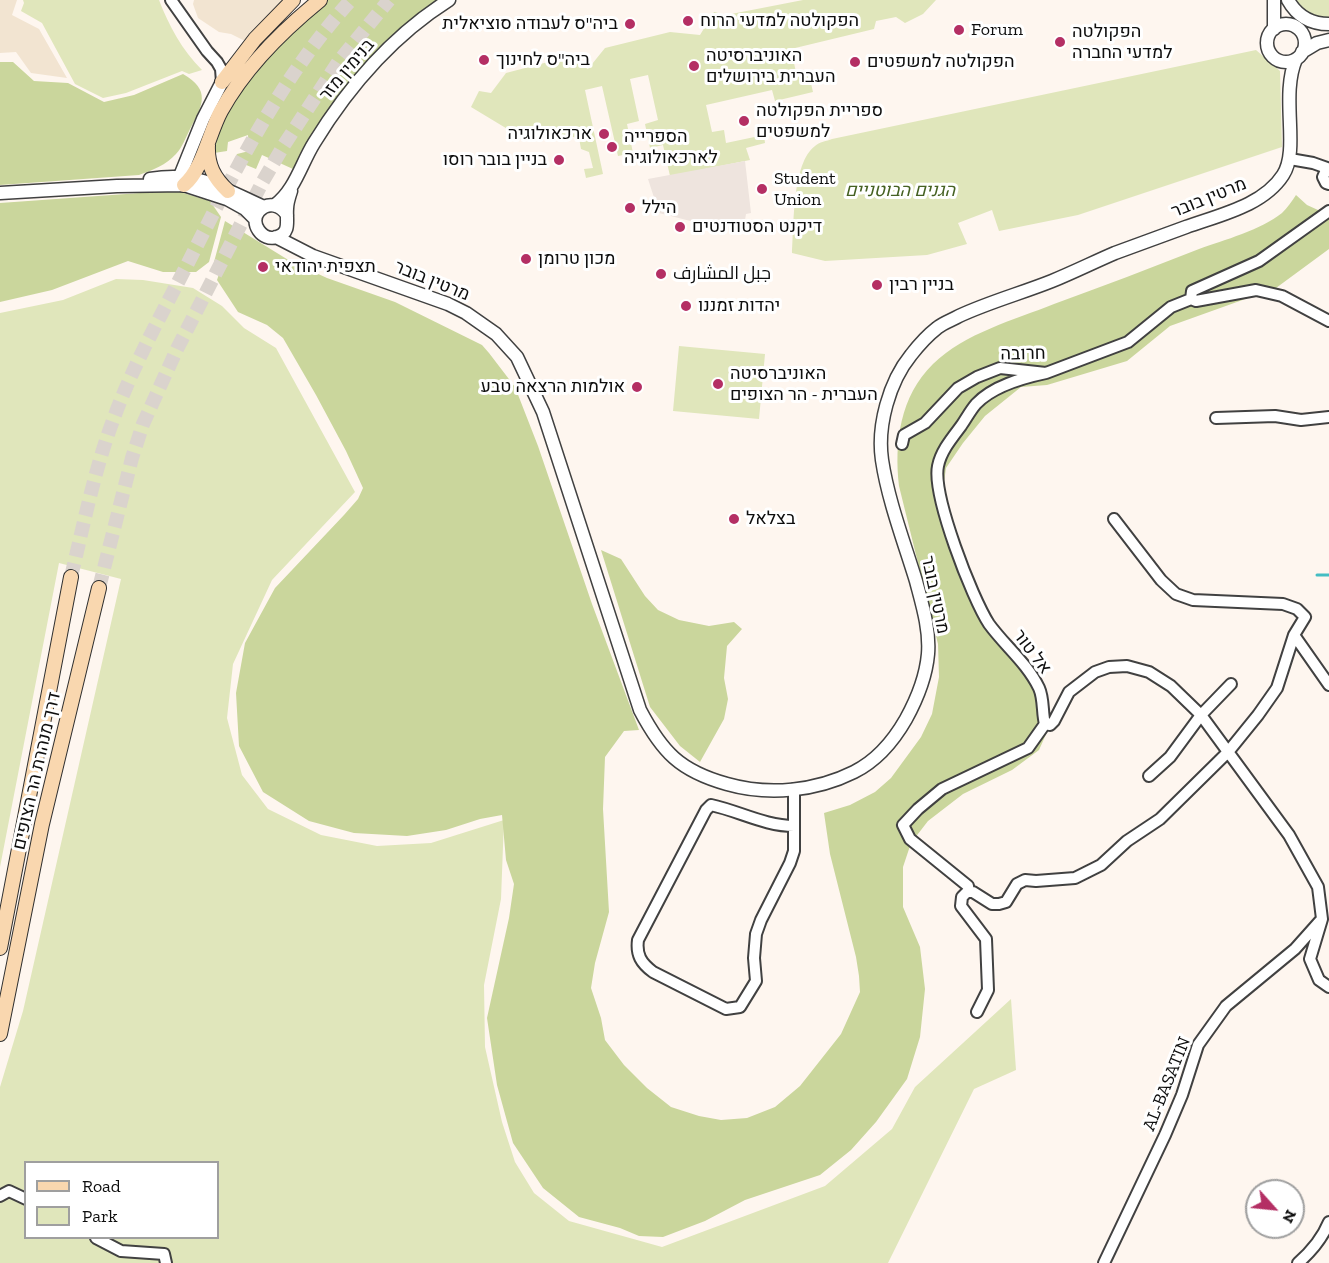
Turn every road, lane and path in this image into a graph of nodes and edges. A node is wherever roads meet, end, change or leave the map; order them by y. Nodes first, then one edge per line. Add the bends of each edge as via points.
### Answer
1 (171, 0) edge
2 (293, 0) edge
3 (320, 0) edge
4 (449, 0) edge
5 (1274, 0) edge
6 (1282, 0) edge
7 (1288, 0) edge
8 (1329, 25) edge
9 (1293, 26) junction
10 (1274, 29) junction
11 (1329, 39) edge
12 (248, 47) junction
13 (207, 51) junction
14 (1299, 56) junction
15 (1281, 62) junction
16 (222, 81) junction
17 (1288, 98) junction
18 (208, 138) junction
19 (190, 149) junction
20 (1290, 159) junction
21 (158, 177) junction
22 (186, 179) junction
23 (294, 181) junction
24 (1329, 184) edge
25 (117, 186) junction
26 (228, 191) junction
27 (0, 193) edge
28 (269, 206) junction
29 (1329, 211) edge
30 (255, 219) junction
31 (287, 220) junction
32 (276, 237) junction
33 (328, 260) junction
34 (1191, 299) junction
35 (1329, 321) edge
36 (1046, 373) junction
37 (1329, 417) edge
38 (1216, 418) dead end
39 (902, 444) dead end
40 (1114, 519) dead end
41 (71, 578) tunnel mouth
42 (99, 588) tunnel mouth
43 (1294, 635) junction
44 (1231, 684) dead end
45 (1329, 685) edge
46 (1201, 715) junction
47 (1045, 724) junction
48 (1228, 752) junction
49 (1149, 776) dead end
50 (794, 789) junction
51 (794, 826) junction
52 (969, 892) junction
53 (1325, 920) edge
54 (0, 948) edge
55 (1329, 987) edge
56 (977, 1012) dead end
57 (0, 1034) edge
58 (0, 1196) edge
59 (24, 1198) edge
60 (1329, 1221) edge
61 (103, 1239) edge
62 (166, 1263) edge
63 (1104, 1263) edge
64 (1298, 1263) edge

1 - 13 street
2 - 12 main road
3 - 18 main road via 251,66 233,90
4 - 23 street, בנימין מזר via 406,31 365,71 313,145
5 - 10 street
6 - 9 street
7 - 8 street via 1304,18
8 - 9 street via 1308,29
9 - 10 street via 1285,24
9 - 14 street via 1303,35 1304,47
10 - 15 street via 1267,45 1272,56
11 - 14 street
12 - 13 street via 227,60
12 - 16 main road
13 - 16 street via 221,69
14 - 15 street
14 - 17 street via 1290,75
15 - 17 street
16 - 19 street
17 - 20 street
18 - 22 main road
18 - 26 main road via 211,168
19 - 21 street
19 - 22 street
20 - 24 street via 1327,168 1323,177
20 - 50 street, מרטין בובר via 1280,179 1253,202 973,310 937,327 911,355 892,388 884,419 882,458 924,609 928,654 923,677 902,727 872,760 830,783
21 - 22 street
21 - 25 street
22 - 25 street
22 - 26 street
22 - 30 street via 227,199
23 - 28 street, בנימין מזר via 285,195
23 - 31 street, בנימין מזר
25 - 27 street
26 - 28 street
28 - 30 street via 260,210
28 - 31 street via 284,210
29 - 34 street via 1259,261 1192,291
30 - 32 street via 261,234
31 - 32 street via 285,231
31 - 33 street, מרטין בובר via 303,245
32 - 33 street, מרטין בובר
33 - 50 street, מרטין בובר via 448,304 483,324 509,348 524,369 543,412 640,710 654,736 678,762 715,781 759,789
34 - 35 street via 1257,290 1281,296
34 - 36 street, חרובה via 1171,307 1128,342
36 - 39 street, חרובה via 1000,368 977,377 958,388 925,423 904,435
36 - 47 street, אל טור via 1024,377 977,403 946,448 938,465 937,484 977,603 990,626 1036,683
37 - 38 street
40 - 43 street via 1176,594 1193,600 1283,604 1305,617
41 - 54 main road, דרך מנהרת הר הצופים
42 - 57 main road, דרך מנהרת הר הצופים via 42,824
43 - 45 street
43 - 48 street via 1277,688
44 - 46 street
46 - 47 street via 1171,686 1149,672 1126,666 1108,667 1070,692 1054,721
46 - 48 street
46 - 49 street via 1170,757
47 - 52 street via 1028,748 942,789 903,825 910,839 968,885
48 - 52 street via 1160,819 1101,865 1075,878 1024,880 1006,902 999,904
48 - 53 street via 1289,835 1318,887
50 - 51 street
51 - 51 street via 790,863 756,934 756,981 740,1007 726,1009 645,966 639,959 638,940 711,805 772,825
52 - 56 street via 962,897 961,906 986,939 988,990
53 - 55 street via 1310,959 1319,980
53 - 63 street, AL-BASATIN via 1226,1006 1198,1045 1166,1135
58 - 59 street via 9,1191
60 - 64 street via 1323,1237
61 - 62 street via 121,1251 164,1254

